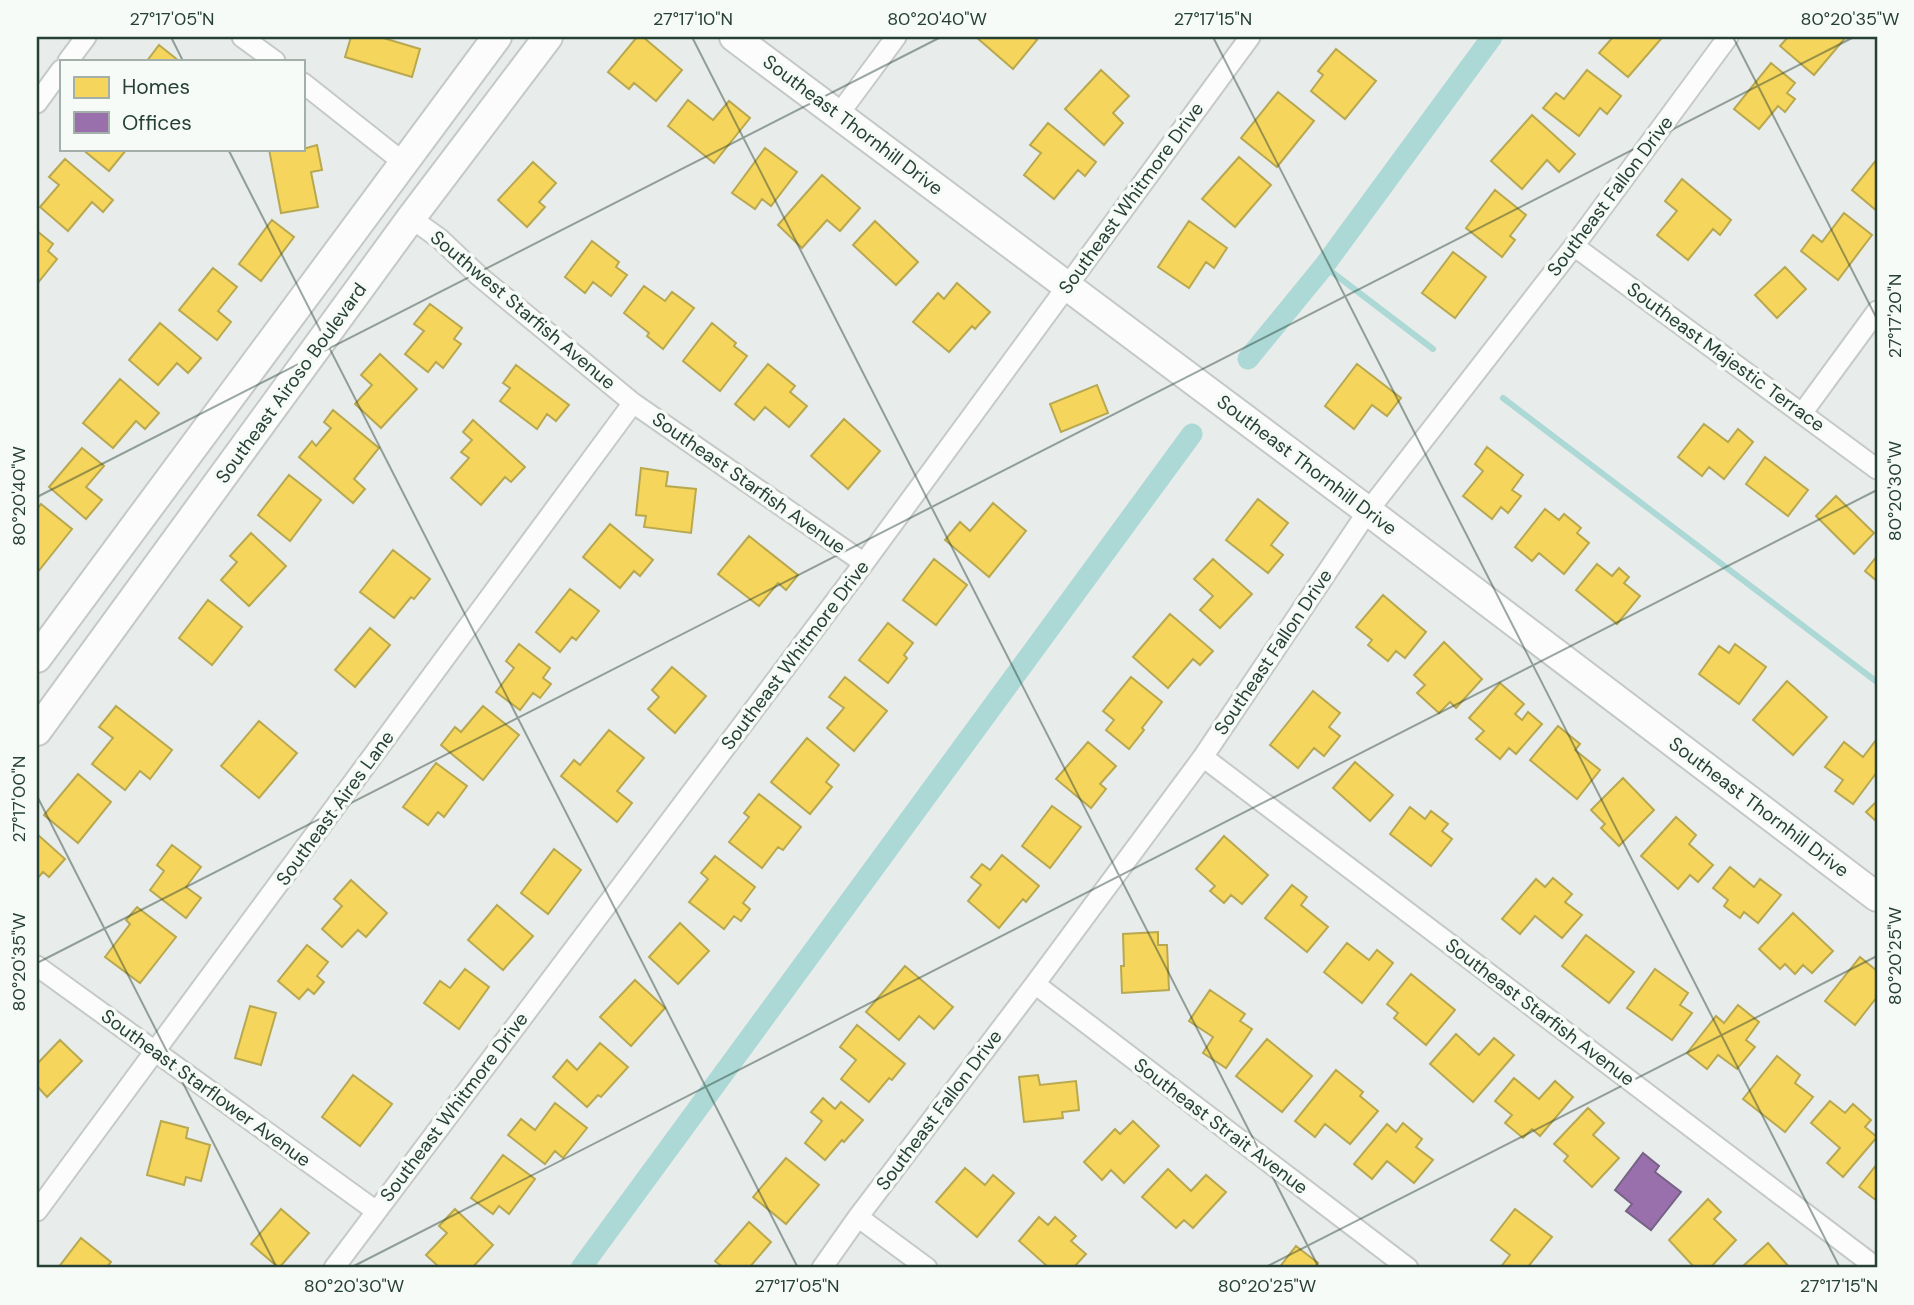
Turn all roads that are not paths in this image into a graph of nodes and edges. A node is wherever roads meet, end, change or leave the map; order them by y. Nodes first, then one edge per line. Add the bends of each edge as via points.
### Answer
1 (86, 37) edge
2 (242, 37) edge
3 (497, 37) edge
4 (548, 37) edge
5 (734, 37) edge
6 (896, 37) edge
7 (1250, 37) edge
8 (1728, 37) edge
9 (69, 60) edge
10 (274, 60) edge
11 (60, 71) edge
12 (304, 84) edge
13 (37, 103) edge
14 (839, 114) junction
15 (404, 163) junction
16 (411, 218) junction
17 (1574, 246) junction
18 (1067, 285) junction
19 (1877, 311) edge
20 (633, 403) junction
21 (1803, 412) junction
22 (1877, 469) edge
23 (1368, 511) junction
24 (864, 563) junction
25 (37, 658) edge
26 (37, 731) edge
27 (1203, 757) junction
28 (1877, 897) edge
29 (37, 966) edge
30 (1035, 984) junction
31 (156, 1052) junction
32 (37, 1211) edge
33 (376, 1211) junction
34 (858, 1217) junction
35 (334, 1268) edge
36 (821, 1268) edge
37 (927, 1268) edge
38 (1408, 1268) edge
39 (1877, 1268) edge

1 - 9 street
2 - 10 street
3 - 15 main road, Southeast Airoso Boulevard
4 - 16 main road, Southeast Airoso Boulevard
5 - 14 main road, Southeast Thornhill Drive
6 - 14 street
7 - 18 street, Southeast Whitmore Drive
8 - 17 street, Southeast Fallon Drive
11 - 13 street
12 - 15 street
14 - 18 main road, Southeast Thornhill Drive
15 - 25 main road, Southeast Airoso Boulevard
16 - 20 street, Southwest Starfish Avenue
16 - 26 main road, Southeast Airoso Boulevard
17 - 21 street, Southeast Majestic Terrace
17 - 23 street, Southeast Fallon Drive
18 - 23 main road, Southeast Thornhill Drive
18 - 24 street, Southeast Whitmore Drive
19 - 21 street
20 - 24 street, Southeast Starfish Avenue
20 - 31 street, Southeast Aires Lane
21 - 22 street, Southeast Majestic Terrace
23 - 27 street, Southeast Fallon Drive
23 - 28 main road, Southeast Thornhill Drive
24 - 33 street, Southeast Whitmore Drive
27 - 30 street, Southeast Fallon Drive
27 - 39 street, Southeast Starfish Avenue
29 - 31 street, Southeast Starflower Avenue
30 - 34 street, Southeast Fallon Drive
30 - 38 street, Southeast Strait Avenue
31 - 32 street, Southeast Aires Lane
31 - 33 street, Southeast Starflower Avenue
33 - 35 street, Southeast Whitmore Drive
34 - 36 street, Southeast Fallon Drive
34 - 37 street

